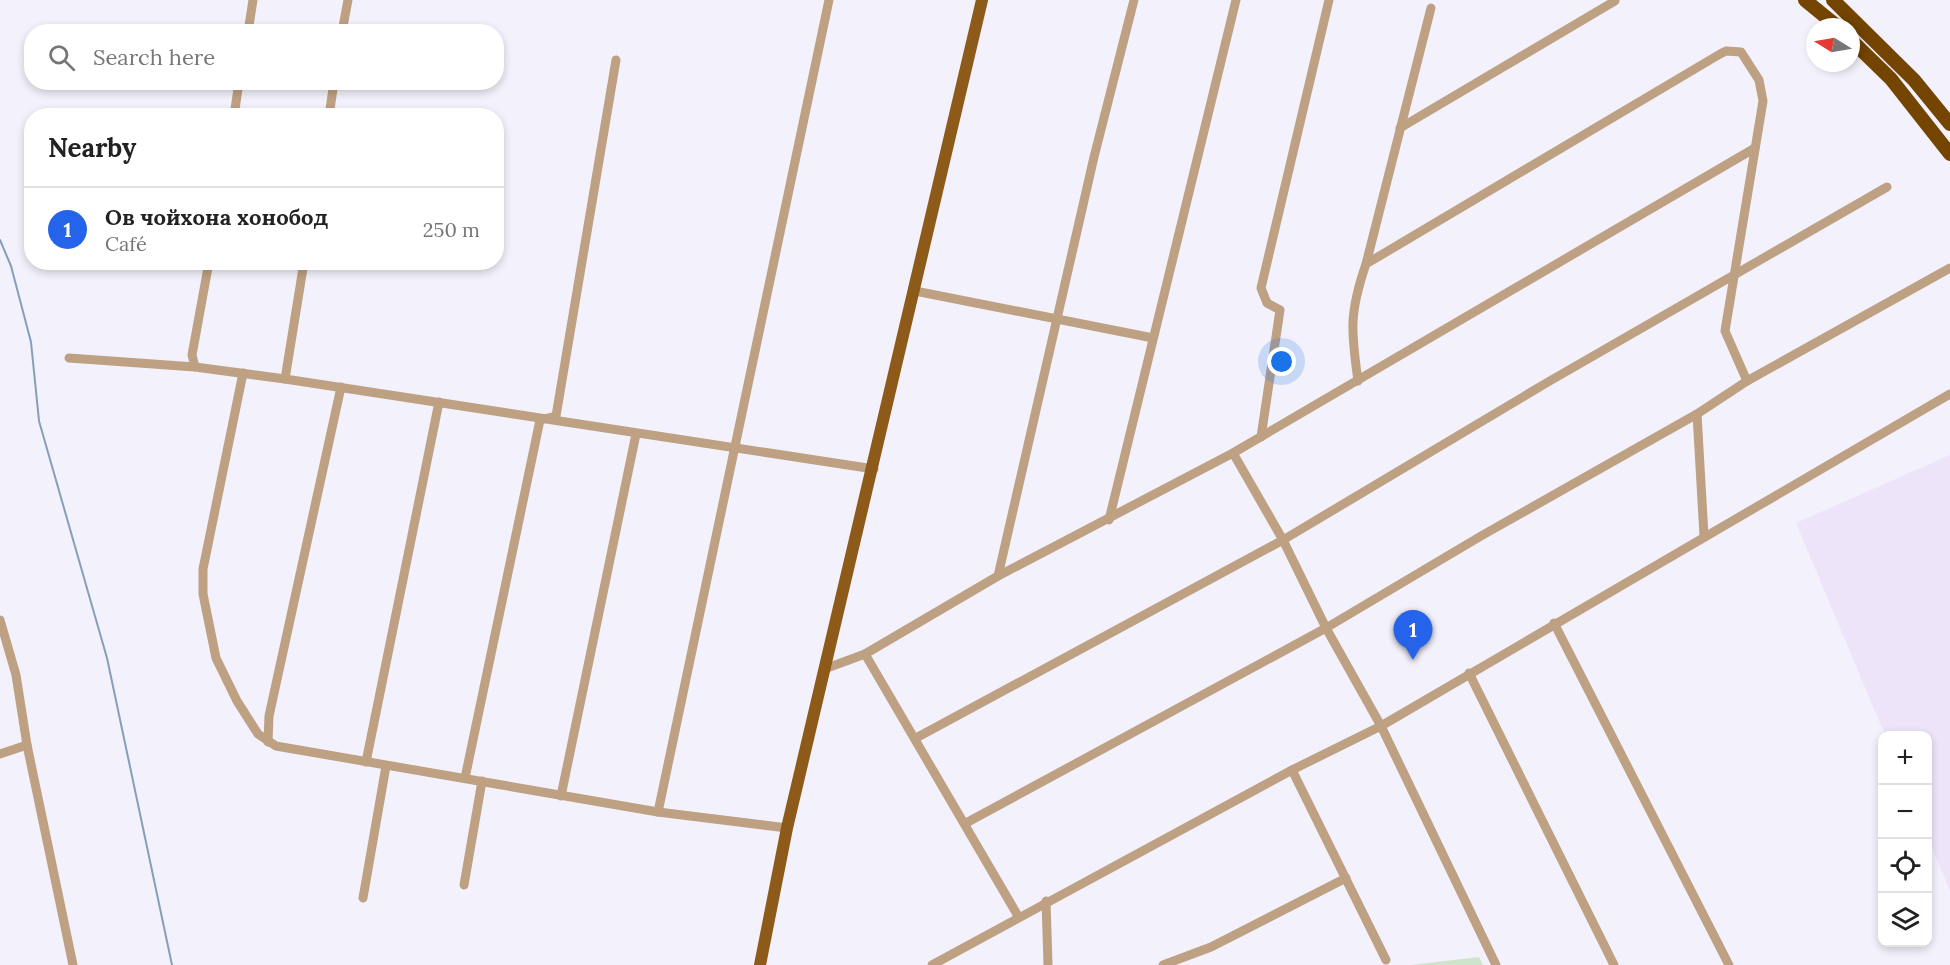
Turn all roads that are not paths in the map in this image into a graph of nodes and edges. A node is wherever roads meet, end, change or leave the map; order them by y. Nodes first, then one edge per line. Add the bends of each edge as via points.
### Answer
1 (253, 0) edge
2 (348, 0) edge
3 (829, 0) edge
4 (982, 0) edge
5 (1134, 0) edge
6 (1236, 0) edge
7 (1329, 0) edge
8 (1805, 0) edge
9 (1833, 0) edge
10 (1615, 1) edge
11 (1431, 8) dead end
12 (1827, 18) edge
13 (249, 24) edge
14 (344, 24) edge
15 (1860, 49) edge
16 (616, 60) dead end
17 (238, 90) edge
18 (333, 90) edge
19 (235, 108) edge
20 (330, 108) edge
21 (1950, 124) edge
22 (1400, 128) junction
23 (1755, 148) junction
24 (1950, 154) edge
25 (1887, 187) dead end
26 (1366, 264) junction
27 (1950, 268) edge
28 (208, 270) edge
29 (303, 270) edge
30 (1735, 277) junction
31 (915, 291) junction
32 (1056, 320) junction
33 (1153, 338) junction
34 (69, 358) dead end
35 (195, 367) junction
36 (243, 373) junction
37 (285, 379) junction
38 (1358, 381) junction
39 (1748, 381) junction
40 (340, 387) junction
41 (1950, 394) edge
42 (439, 402) junction
43 (1697, 414) junction
44 (540, 420) junction
45 (636, 434) junction
46 (1261, 437) junction
47 (736, 449) junction
48 (1233, 453) junction
49 (874, 469) junction
50 (1109, 520) junction
51 (1704, 536) junction
52 (1283, 540) junction
53 (998, 576) junction
54 (0, 620) edge
55 (1554, 623) junction
56 (1326, 628) junction
57 (865, 654) junction
58 (827, 668) junction
59 (1469, 673) junction
60 (1381, 726) junction
61 (916, 738) junction
62 (268, 742) junction
63 (27, 745) junction
64 (0, 754) edge
65 (366, 762) junction
66 (386, 766) junction
67 (1292, 770) junction
68 (465, 778) junction
69 (482, 781) junction
70 (561, 796) junction
71 (658, 812) junction
72 (966, 823) junction
73 (787, 828) junction
74 (1346, 878) junction
75 (464, 885) dead end
76 (363, 898) dead end
77 (1046, 901) junction
78 (1018, 916) junction
79 (1386, 960) dead end
80 (73, 965) edge
81 (760, 965) edge
82 (932, 965) edge
83 (1048, 965) edge
84 (1163, 965) edge
85 (1496, 965) edge
86 (1614, 965) edge
87 (1730, 965) edge

1 - 13 street
2 - 14 street
3 - 47 street
4 - 31 main road
5 - 32 street
6 - 33 street
7 - 46 street via 1261,288 1267,303 1280,310
8 - 12 highway
9 - 21 highway via 1914,80
10 - 22 street
11 - 22 street
15 - 24 highway via 1891,79
16 - 44 street via 556,416
17 - 19 street
18 - 20 street
22 - 26 street
23 - 26 street via 1763,101 1759,80 1742,52 1726,51
23 - 30 street
23 - 38 street
25 - 30 street
26 - 38 street via 1356,291 1351,326
27 - 39 street
28 - 35 street via 192,355
29 - 37 street
30 - 39 street via 1725,331
30 - 52 street via 1548,381
31 - 32 street
31 - 49 main road
32 - 33 street
32 - 53 street
33 - 50 street
34 - 35 street
35 - 36 street
36 - 37 street
36 - 62 street via 203,569 203,594 216,658 237,701 258,734
37 - 40 street
38 - 46 street
39 - 43 street
40 - 42 street
40 - 62 street via 269,716
41 - 51 street
42 - 44 street
42 - 65 street
43 - 51 street
43 - 56 street
44 - 45 street
44 - 68 street
45 - 47 street
45 - 70 street
46 - 48 street
47 - 49 street
47 - 71 street
48 - 50 street
48 - 52 street
49 - 58 main road
50 - 53 street
51 - 55 street
52 - 56 street
52 - 61 street
53 - 57 street
54 - 63 street via 16,675
55 - 59 street
55 - 87 street
56 - 60 street
56 - 72 street
57 - 58 street
57 - 61 street
58 - 73 main road
59 - 60 street
59 - 86 street
60 - 67 street
60 - 85 street
61 - 72 street
62 - 65 street
63 - 64 street
63 - 80 street
65 - 66 street
66 - 68 street
66 - 76 street
67 - 74 street
67 - 77 street
68 - 69 street
69 - 70 street
69 - 75 street
70 - 71 street
71 - 73 street
72 - 78 street
73 - 81 main road
74 - 79 street
74 - 84 street via 1211,947
77 - 78 street
77 - 83 street
78 - 82 street

